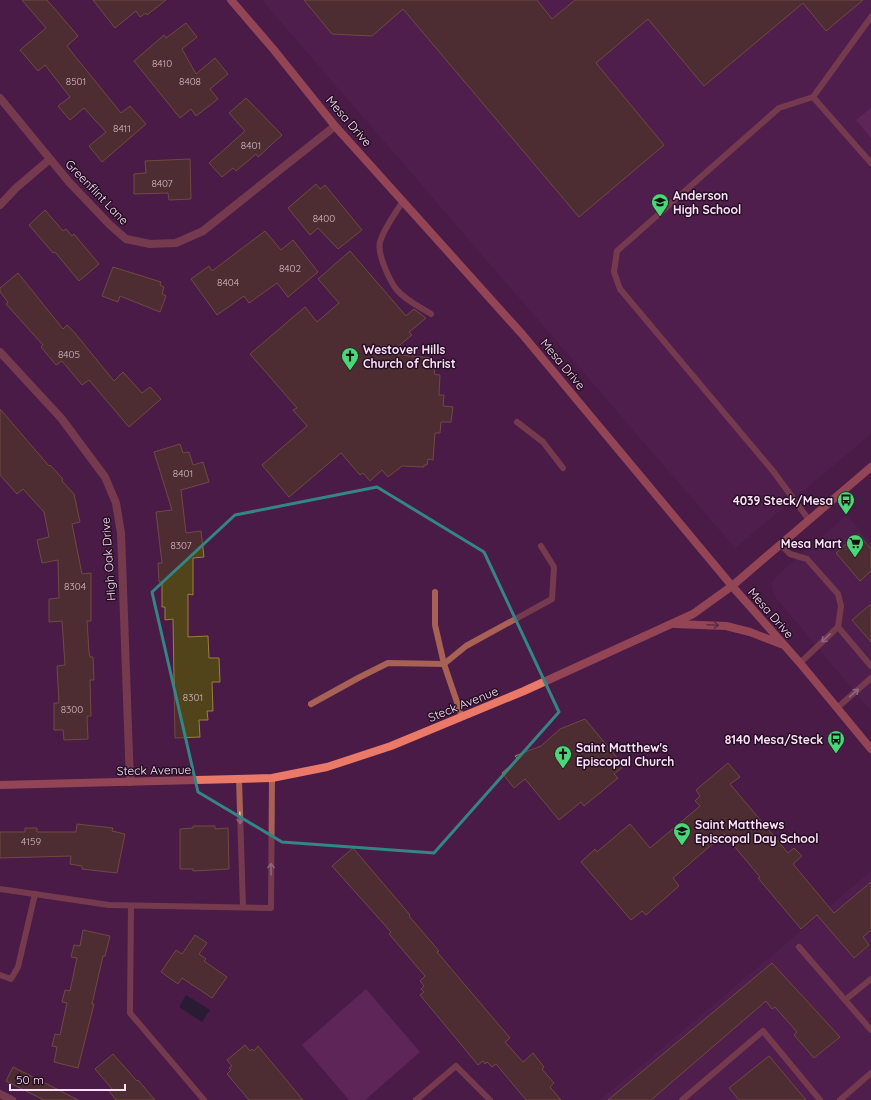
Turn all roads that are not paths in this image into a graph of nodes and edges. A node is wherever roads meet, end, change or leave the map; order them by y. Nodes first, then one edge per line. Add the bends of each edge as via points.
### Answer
1 (231, 0) edge
2 (871, 17) edge
3 (812, 97) junction
4 (0, 98) edge
5 (335, 126) junction
6 (50, 159) junction
7 (871, 163) edge
8 (403, 201) junction
9 (0, 205) edge
10 (432, 314) dead end
11 (0, 352) edge
12 (517, 422) dead end
13 (871, 467) edge
14 (563, 468) dead end
15 (809, 520) junction
16 (781, 545) junction
17 (541, 546) dead end
18 (732, 586) junction
19 (435, 592) dead end
20 (674, 624) junction
21 (838, 627) junction
22 (783, 644) junction
23 (800, 663) junction
24 (444, 664) junction
25 (871, 666) edge
26 (871, 678) edge
27 (311, 704) dead end
28 (837, 708) junction
29 (462, 717) junction
30 (871, 749) edge
31 (272, 778) junction
32 (239, 779) junction
33 (130, 782) junction
34 (0, 786) edge
35 (0, 889) edge
36 (36, 894) junction
37 (131, 906) junction
38 (243, 907) junction
39 (799, 947) dead end
40 (0, 975) edge
41 (871, 979) edge
42 (845, 1000) junction
43 (871, 1030) edge
44 (871, 1073) edge
45 (0, 1094) edge
46 (12, 1100) edge
47 (204, 1100) edge
48 (416, 1100) edge
49 (490, 1100) edge
50 (682, 1100) edge
51 (820, 1100) edge
52 (840, 1100) edge

1 - 5 street, Mesa Drive
2 - 3 lane
3 - 7 lane
3 - 15 lane via 779,108 617,251 614,272 620,289 774,472
4 - 6 street, Greenflint Lane
5 - 6 street, Greenflint Lane via 227,214 203,231 176,243 150,244 126,239 92,207
5 - 8 street, Mesa Drive
6 - 9 street
8 - 10 lane via 380,243 380,254 396,289
8 - 18 street, Mesa Drive via 522,334
11 - 33 street, High Oak Drive via 61,418 86,450 105,477 116,503 121,533
12 - 14 lane via 543,442
13 - 15 street, Steck Avenue
15 - 16 street, Steck Avenue
16 - 18 street, Steck Avenue
16 - 21 lane via 790,554 807,559 838,594
17 - 24 lane via 554,567 552,599 466,646
18 - 20 street, Steck Avenue via 693,614
18 - 22 street, Mesa Drive
19 - 24 lane via 435,626
20 -> 22 street via 726,626
20 - 29 street, Steck Avenue
21 -> 23 lane
21 - 25 lane
22 - 23 street, Mesa Drive
23 - 28 street, Mesa Drive
24 - 27 lane via 388,663
24 - 29 lane
28 -> 26 lane
28 - 30 street, Mesa Drive
29 - 31 street, Steck Avenue via 392,746 326,767
31 - 32 street, Steck Avenue
38 -> 31 lane via 271,908
32 - 33 street, Steck Avenue
32 -> 38 lane
33 - 34 street, Steck Avenue
35 - 36 lane
36 - 37 lane
36 - 40 lane via 18,967 11,979
37 - 38 lane
37 - 47 lane via 130,1013
39 - 42 lane
41 - 42 lane
42 - 43 lane
44 - 52 lane
45 - 46 street
48 - 49 lane via 456,1066
50 - 51 lane via 763,1031

